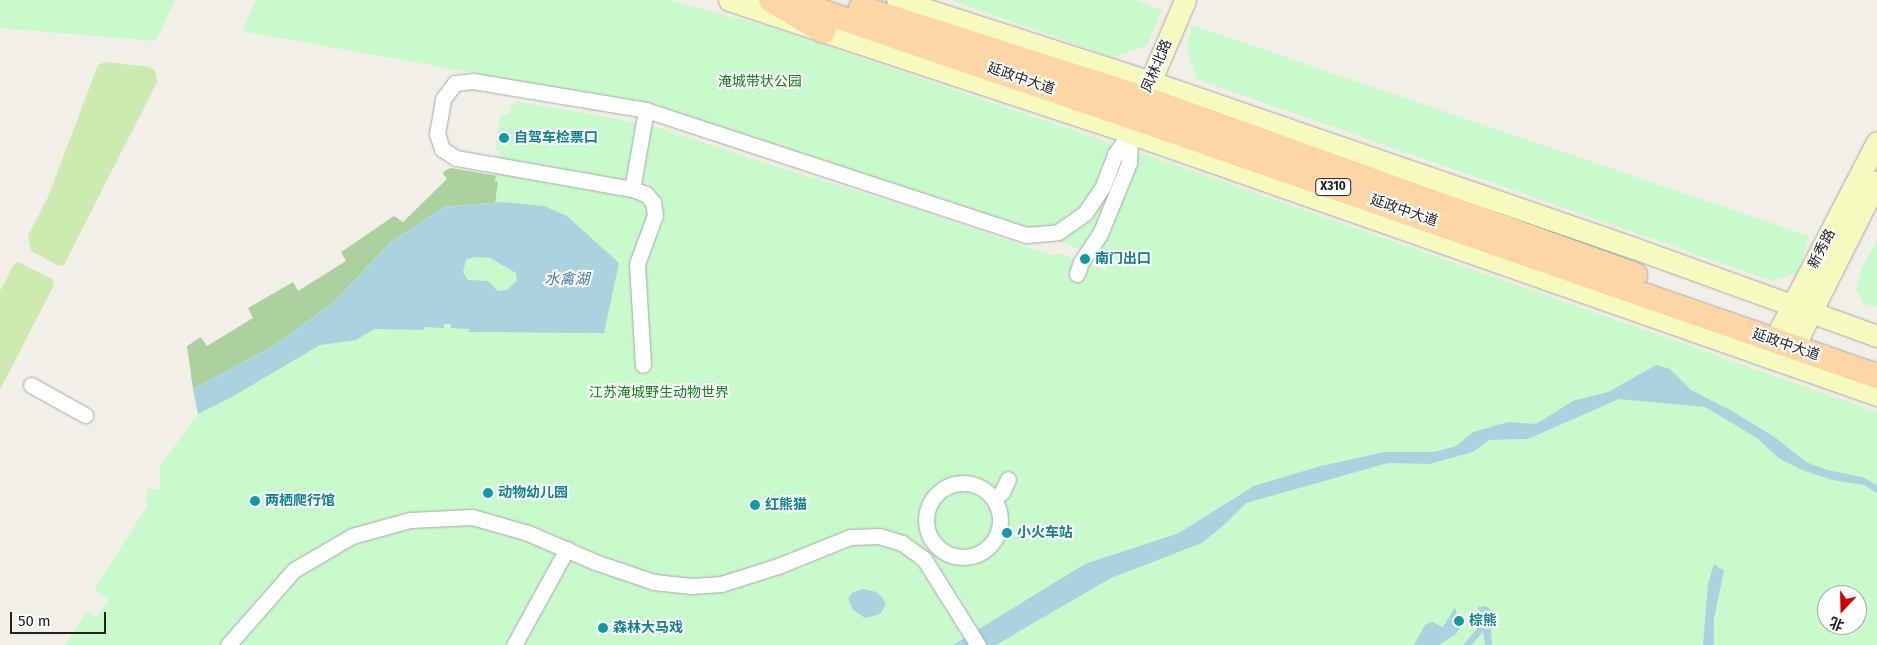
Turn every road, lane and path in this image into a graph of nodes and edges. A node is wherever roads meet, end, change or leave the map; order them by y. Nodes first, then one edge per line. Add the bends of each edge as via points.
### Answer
1 (729, 0) edge
2 (771, 0) edge
3 (788, 0) edge
4 (836, 0) edge
5 (896, 0) edge
6 (1186, 0) edge
7 (823, 31) junction
8 (1141, 108) junction
9 (646, 110) junction
10 (1877, 142) edge
11 (1877, 181) edge
12 (632, 189) junction
13 (1077, 274) dead end
14 (1802, 309) junction
15 (1877, 336) edge
16 (1784, 345) junction
17 (1877, 360) edge
18 (643, 365) dead end
19 (1877, 376) edge
20 (31, 385) dead end
21 (1877, 396) edge
22 (85, 415) dead end
23 (1008, 479) dead end
24 (994, 499) junction
25 (938, 546) junction
26 (566, 549) junction
27 (924, 559) junction
28 (228, 645) edge
29 (514, 645) edge
30 (978, 645) edge

1 - 7 street
2 - 7 main road
3 - 8 main road, 延政中大道 / X310
4 - 8 main road, 延政中大道 / X310
5 - 8 street
6 - 8 street, 凤林北路
7 - 8 street
8 - 9 street via 1115,154 1103,186 1085,213 1058,232 1026,235
8 - 13 street via 1129,163 1100,234 1081,262
8 - 14 street via 1625,245
8 - 16 main road, 延政中大道 / X310
9 - 12 street
9 - 12 street via 472,81 455,83 443,99 438,134 442,148 456,158
10 - 14 street, 新秀路
11 - 14 street, 新秀路
12 - 18 street via 646,194 653,202 655,215 637,264
14 - 15 street
14 - 16 street, 新秀路
16 - 17 main road, 延政中大道 / X310
16 - 19 main road, 延政中大道 / X310
16 - 21 street
20 - 22 street
23 - 24 street via 1002,492
24 - 25 street via 1000,513 1000,525 988,547 966,557 954,555
24 - 25 street via 978,486 967,483 944,488 935,496 926,518 928,531
25 - 27 street
26 - 27 street via 654,582 692,586 730,581 850,538 879,536 902,543
26 - 28 street via 528,533 472,517 410,520 352,536 294,570
26 - 29 street
27 - 30 street

